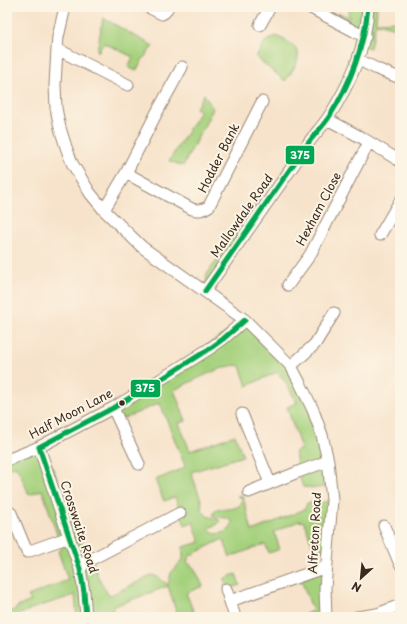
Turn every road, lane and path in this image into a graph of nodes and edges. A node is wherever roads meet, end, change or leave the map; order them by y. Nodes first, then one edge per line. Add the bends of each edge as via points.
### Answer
1 (65, 7) edge
2 (148, 7) edge
3 (168, 7) edge
4 (270, 7) edge
5 (309, 7) edge
6 (368, 7) edge
7 (260, 25) dead end
8 (365, 37) junction
9 (57, 49) junction
10 (359, 60) junction
11 (182, 67) dead end
12 (400, 78) edge
13 (128, 85) dead end
14 (262, 102) dead end
15 (327, 119) junction
16 (369, 142) junction
17 (400, 161) edge
18 (126, 173) junction
19 (400, 201) edge
20 (104, 210) junction
21 (380, 235) dead end
22 (288, 284) dead end
23 (205, 291) junction
24 (334, 313) dead end
25 (245, 320) junction
26 (291, 366) junction
27 (113, 408) junction
28 (242, 414) dead end
29 (39, 447) junction
30 (7, 460) edge
31 (328, 461) junction
32 (139, 464) dead end
33 (270, 482) junction
34 (249, 492) dead end
35 (11, 513) dead end
36 (180, 513) dead end
37 (384, 526) dead end
38 (69, 537) junction
39 (400, 564) edge
40 (326, 567) junction
41 (80, 569) junction
42 (226, 589) dead end
43 (230, 601) junction
44 (400, 605) edge
45 (363, 616) edge
46 (86, 617) edge
47 (235, 617) edge
48 (326, 617) edge

1 - 9 street, Alfreton Road
2 - 3 street via 162,14
4 - 7 street
5 - 8 street
6 - 8 street, Mallowdale Road
8 - 10 street, Mallowdale Road
9 - 13 street
9 - 20 street, Alfreton Road via 55,91 60,128 72,163 90,193
10 - 12 street
10 - 15 street, Mallowdale Road
11 - 18 street
14 - 18 street, Hodder Bank via 209,206 203,210 192,209
15 - 16 street
15 - 23 street, Mallowdale Road
16 - 17 street
16 - 22 street, Hexham Close via 310,255
18 - 20 street
19 - 21 street
20 - 23 street, Alfreton Road via 142,247
23 - 25 street, Alfreton Road
24 - 26 street via 315,344
25 - 26 street, Alfreton Road
25 - 27 street, Half Moon Lane via 212,347
26 - 31 street, Alfreton Road via 314,413
27 - 29 street, Half Moon Lane
27 - 32 street
28 - 33 street
29 - 30 street, Half Moon Lane
29 - 38 street, Crosswaite Road
31 - 33 street
31 - 40 street, Alfreton Road via 332,500
33 - 34 street
35 - 38 street via 27,552
36 - 41 street via 86,562
37 - 39 street
38 - 41 street, Crosswaite Road
40 - 43 street
40 - 48 street, Alfreton Road
41 - 46 street, Crosswaite Road
42 - 43 street
43 - 47 street
44 - 45 street via 378,614

